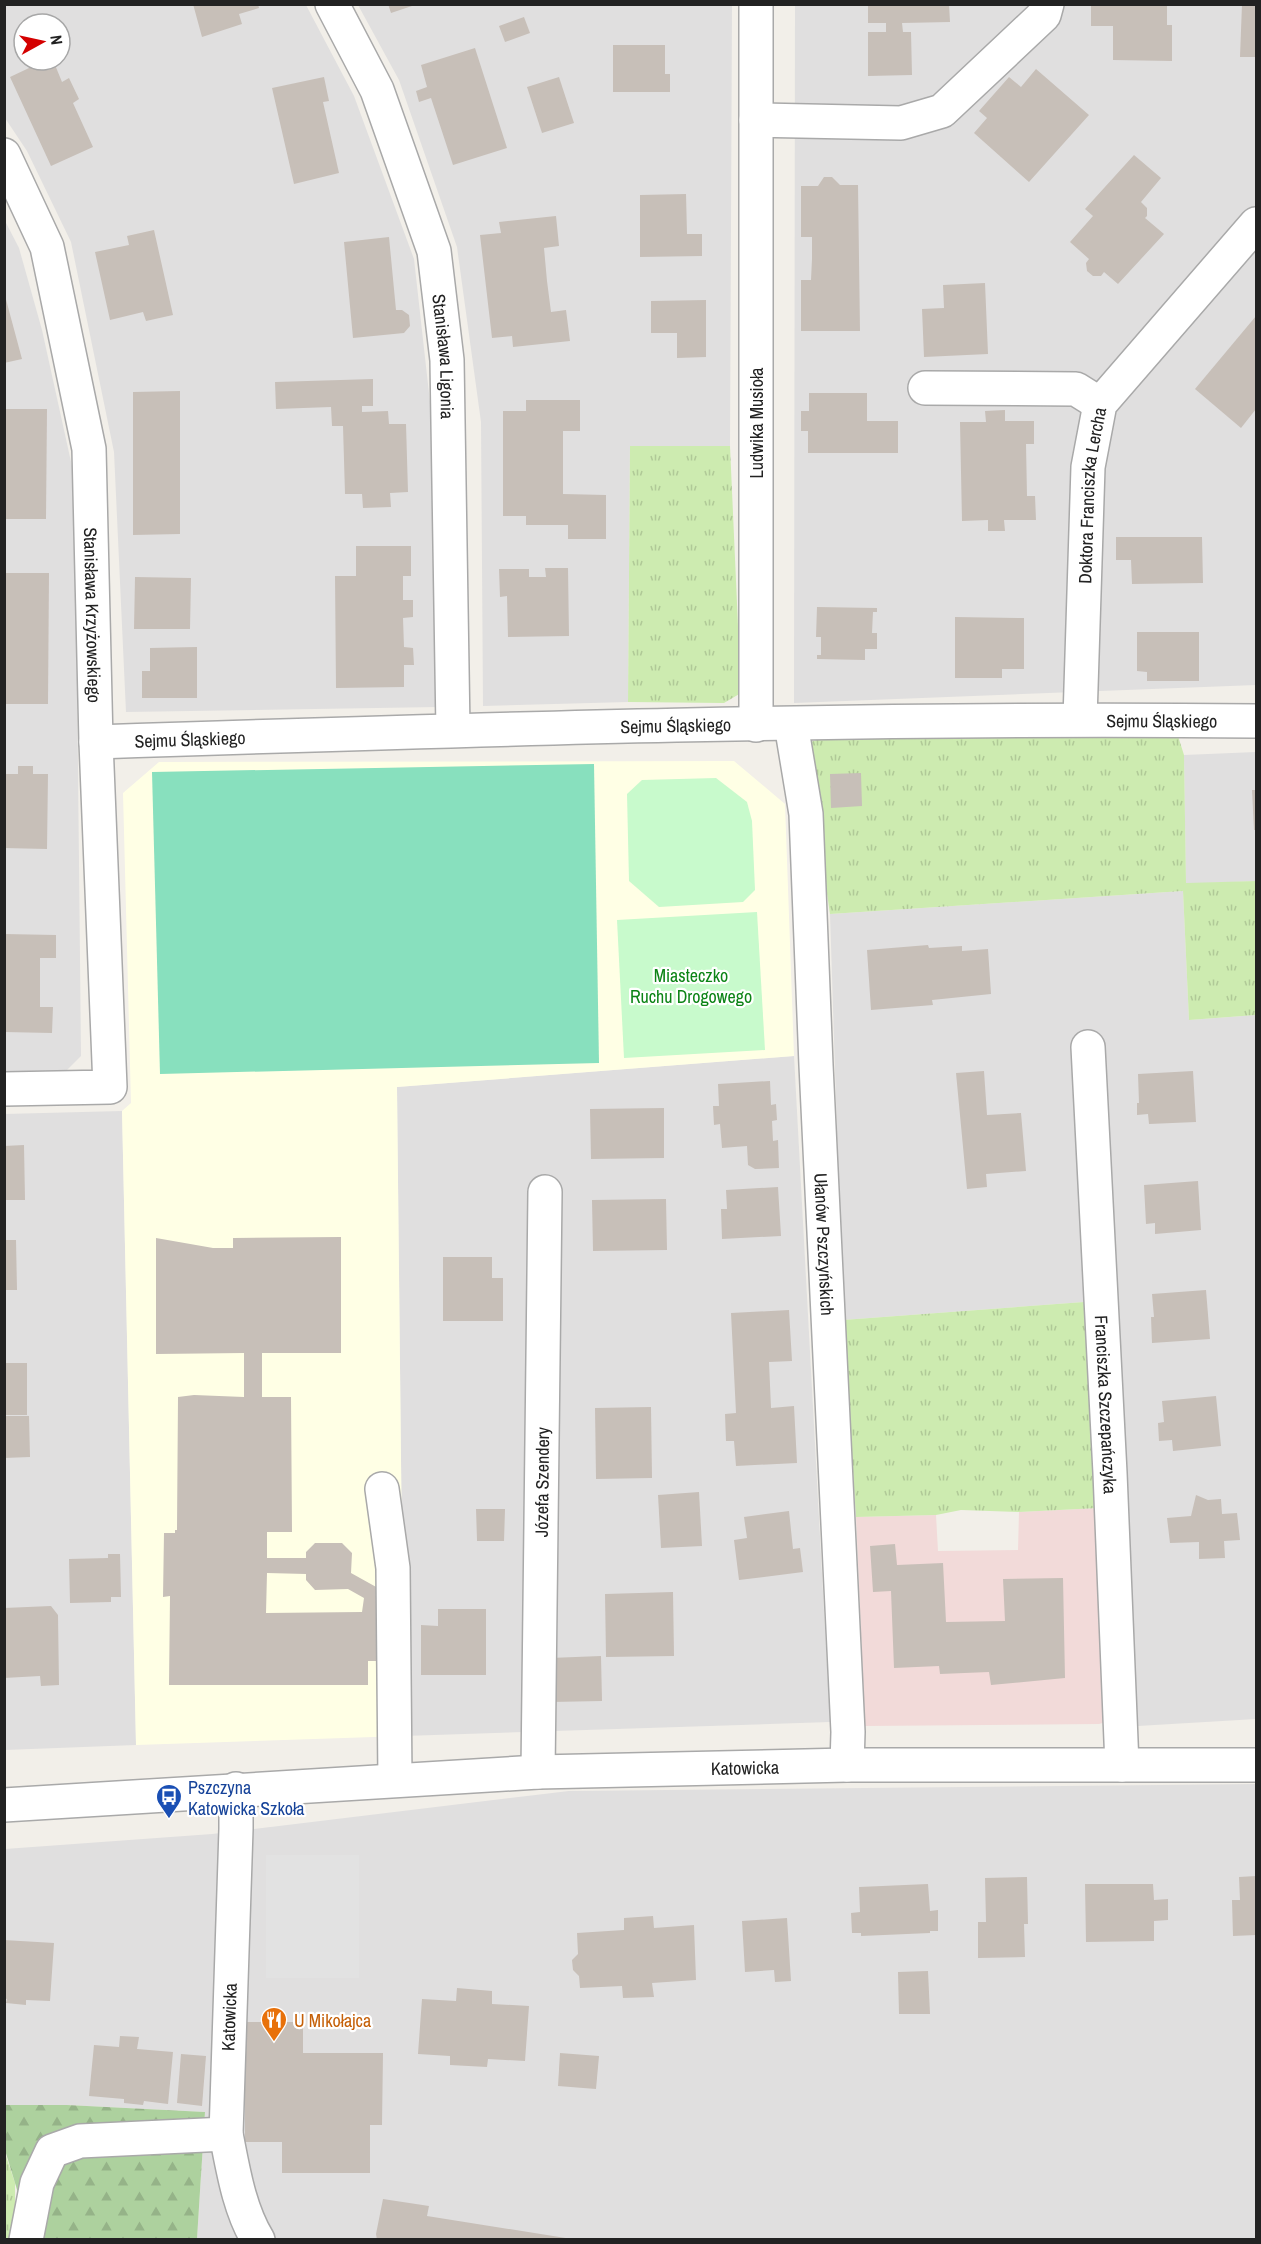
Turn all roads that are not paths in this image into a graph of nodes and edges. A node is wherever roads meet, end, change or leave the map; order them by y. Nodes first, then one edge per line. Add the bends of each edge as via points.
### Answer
1 (332, 4) edge
2 (756, 4) edge
3 (1047, 4) edge
4 (756, 120) junction
5 (4, 156) edge
6 (1257, 224) edge
7 (925, 388) dead end
8 (1100, 404) junction
9 (1080, 720) junction
10 (1257, 721) edge
11 (791, 724) junction
12 (756, 725) junction
13 (453, 730) junction
14 (96, 742) junction
15 (1088, 1047) dead end
16 (4, 1089) edge
17 (545, 1192) dead end
18 (382, 1490) dead end
19 (847, 1765) junction
20 (1122, 1765) junction
21 (1257, 1766) edge
22 (538, 1772) junction
23 (395, 1780) junction
24 (236, 1789) junction
25 (4, 1805) edge
26 (226, 2134) junction
27 (26, 2240) edge
28 (258, 2240) edge

1 - 13 street, Stanisława Ligonia via 377,90 434,251 447,360
2 - 4 street, Ludwika Musioła
3 - 4 street via 1044,15 942,111 901,123
4 - 12 street, Ludwika Musioła
5 - 14 street, Stanisława Krzyżowskiego via 47,247 89,449
6 - 8 street, Doktora Franciszka Lercha
7 - 8 street via 1076,389
8 - 9 street, Doktora Franciszka Lercha via 1088,467
9 - 10 street, Sejmu Śląskiego
9 - 11 street, Sejmu Śląskiego
11 - 12 street, Sejmu Śląskiego
11 - 19 street, Ułanów Pszczyńskich via 806,814
12 - 13 street, Sejmu Śląskiego
13 - 14 street, Sejmu Śląskiego
14 - 16 street, Stanisława Krzyżowskiego via 110,1087
15 - 20 street, Franciszka Szczepańczyka
17 - 22 street, Józefa Szendery
18 - 23 street via 393,1568
19 - 20 street, Katowicka
19 - 22 street, Katowicka
20 - 21 street, Katowicka
22 - 23 street, Katowicka
23 - 24 street, Katowicka
24 - 25 street, Katowicka
24 - 26 street, Katowicka
26 - 27 street via 80,2141 52,2151 37,2183
26 - 28 street, Katowicka via 234,2177

